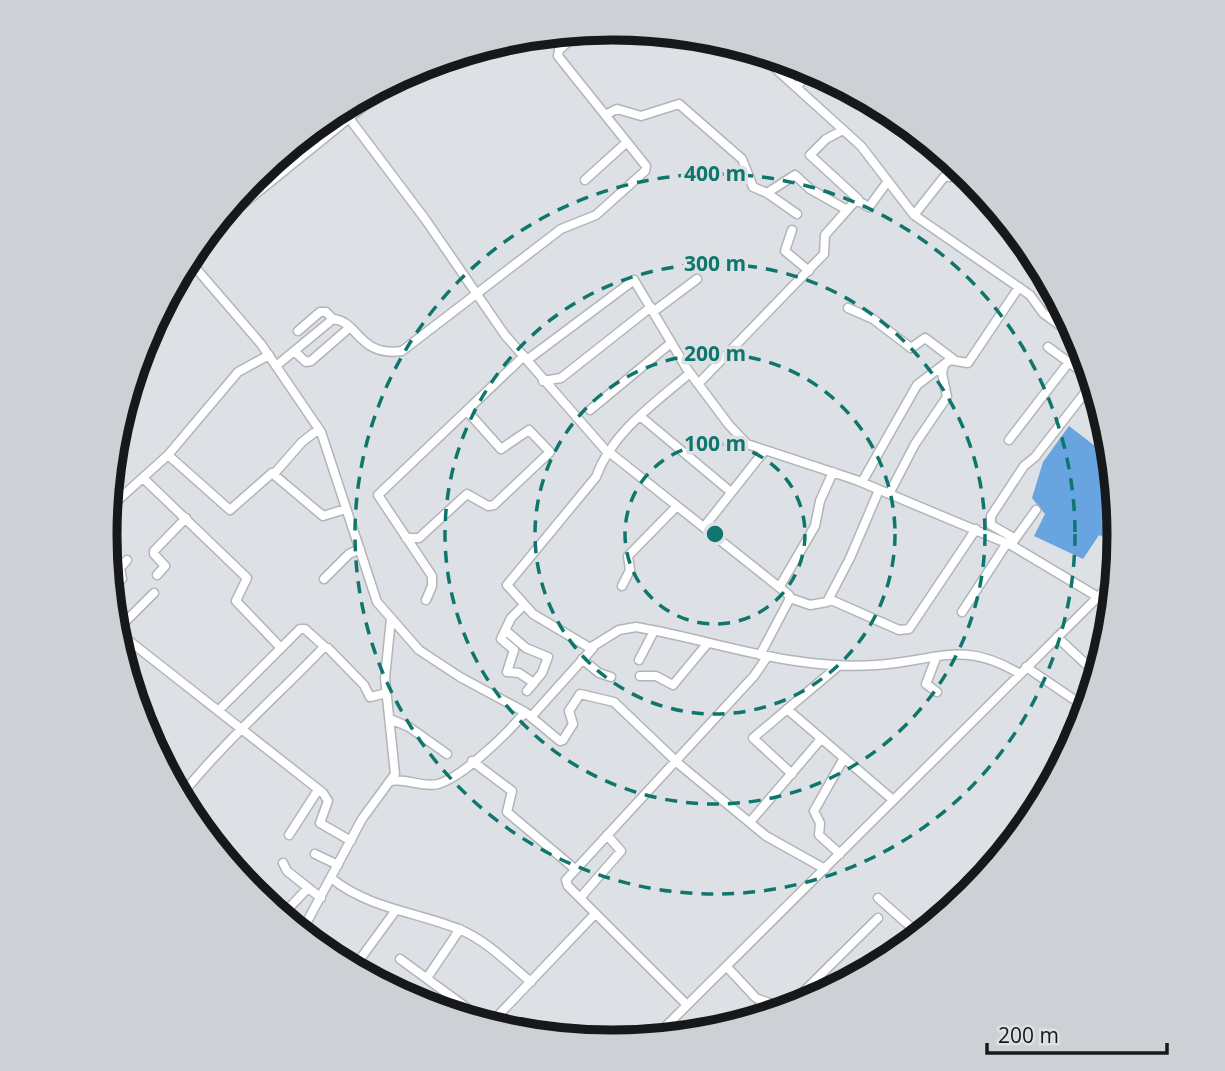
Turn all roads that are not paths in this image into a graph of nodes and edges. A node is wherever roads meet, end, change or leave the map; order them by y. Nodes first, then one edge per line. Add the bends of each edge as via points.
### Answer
1 (568, 42) edge
2 (774, 68) edge
3 (780, 73) joint
4 (803, 78) edge
5 (797, 88) junction
6 (352, 115) edge
7 (605, 115) junction
8 (349, 118) junction
9 (843, 130) junction
10 (627, 142) junction
11 (954, 177) edge
12 (585, 180) dead end
13 (888, 181) junction
14 (766, 193) junction
15 (249, 199) edge
16 (859, 200) junction
17 (847, 210) junction
18 (797, 214) dead end
19 (914, 215) junction
20 (792, 230) dead end
21 (196, 268) edge
22 (809, 271) junction
23 (696, 279) dead end
24 (1019, 287) junction
25 (476, 292) junction
26 (848, 307) dead end
27 (652, 309) junction
28 (333, 319) junction
29 (1061, 326) edge
30 (349, 328) junction
31 (298, 331) dead end
32 (671, 343) junction
33 (1048, 347) dead end
34 (294, 351) junction
35 (268, 355) junction
36 (525, 358) junction
37 (948, 362) junction
38 (1069, 362) junction
39 (276, 366) junction
40 (1078, 369) edge
41 (690, 373) junction
42 (543, 381) junction
43 (698, 384) junction
44 (1086, 390) edge
45 (590, 410) dead end
46 (467, 411) junction
47 (640, 416) junction
48 (319, 429) junction
49 (1009, 440) dead end
50 (765, 450) junction
51 (608, 452) junction
52 (168, 455) junction
53 (833, 472) junction
54 (274, 474) junction
55 (143, 478) junction
56 (862, 482) junction
57 (879, 490) junction
58 (732, 492) junction
59 (889, 494) junction
60 (118, 500) edge
61 (677, 506) junction
62 (346, 509) junction
63 (1035, 510) dead end
64 (186, 518) junction
65 (704, 527) junction
66 (976, 529) junction
67 (405, 538) junction
68 (1011, 542) junction
69 (360, 549) junction
70 (127, 560) dead end
71 (157, 575) dead end
72 (324, 579) dead end
73 (119, 582) edge
74 (622, 586) dead end
75 (780, 586) junction
76 (1105, 590) edge
77 (155, 593) dead end
78 (1098, 597) junction
79 (790, 598) junction
80 (829, 599) junction
81 (426, 600) dead end
82 (1103, 603) edge
83 (524, 605) junction
84 (962, 612) dead end
85 (391, 618) junction
86 (125, 620) edge
87 (505, 630) junction
88 (654, 631) junction
89 (1057, 637) junction
90 (129, 641) edge
91 (707, 644) junction
92 (326, 647) junction
93 (281, 648) junction
94 (593, 648) junction
95 (763, 656) junction
96 (936, 657) junction
97 (582, 659) junction
98 (639, 660) dead end
99 (836, 667) junction
100 (1089, 667) dead end
101 (1023, 671) junction
102 (640, 676) dead end
103 (611, 677) dead end
104 (534, 683) junction
105 (527, 691) dead end
106 (387, 692) junction
107 (937, 692) dead end
108 (1078, 703) edge
109 (787, 709) junction
110 (218, 710) junction
111 (528, 714) junction
112 (390, 719) junction
113 (241, 728) junction
114 (821, 739) junction
115 (447, 754) dead end
116 (844, 758) junction
117 (472, 761) junction
118 (676, 761) junction
119 (792, 774) junction
120 (390, 782) junction
121 (187, 788) edge
122 (318, 790) junction
123 (893, 800) junction
124 (750, 822) junction
125 (289, 835) dead end
126 (607, 835) junction
127 (351, 841) junction
128 (840, 854) junction
129 (315, 855) dead end
130 (283, 863) dead end
131 (338, 865) junction
132 (575, 869) junction
133 (825, 869) junction
134 (331, 878) junction
135 (307, 889) junction
136 (321, 898) junction
137 (580, 898) junction
138 (878, 898) dead end
139 (287, 909) edge
140 (396, 910) junction
141 (595, 914) junction
142 (878, 918) dead end
143 (306, 924) edge
144 (460, 929) junction
145 (913, 929) edge
146 (400, 959) dead end
147 (359, 960) edge
148 (727, 967) junction
149 (428, 978) junction
150 (531, 982) junction
151 (802, 993) edge
152 (764, 1001) junction
153 (687, 1005) junction
154 (770, 1005) edge
155 (757, 1009) edge
156 (474, 1011) edge
157 (499, 1017) edge
158 (664, 1028) edge

1 - 7 street via 557,53
2 - 3 street
3 - 5 street
4 - 5 street
5 - 9 street
6 - 8 street
7 - 10 street
7 - 14 street via 617,109 642,116 679,104 742,159 750,185
8 - 15 street
8 - 25 street
9 - 13 street via 862,146
9 - 16 street via 810,155
10 - 12 street
10 - 25 street via 645,171 596,215 561,229
11 - 19 street via 944,177
13 - 16 street via 869,207
13 - 19 street
14 - 17 street via 795,175
14 - 18 street
16 - 17 street
17 - 22 street via 825,235 824,254
19 - 24 street
20 - 22 street via 785,251
21 - 35 street
22 - 43 street
23 - 27 street
24 - 29 street
24 - 37 street via 972,360
25 - 30 street via 402,351 377,351
25 - 36 street
26 - 37 street via 873,319 911,348 925,338
27 - 32 street
27 - 36 street via 631,280
27 - 42 street via 561,378
28 - 30 street
28 - 31 street via 320,312
28 - 34 street
30 - 34 street via 311,361
32 - 41 street
32 - 45 street
33 - 38 street
34 - 39 street
35 - 39 street
35 - 52 street via 238,372
36 - 42 street
36 - 46 street
37 - 56 street via 917,385
37 - 59 street via 942,373 947,397
38 - 40 street
38 - 49 street
39 - 48 street
41 - 43 street
41 - 47 street
42 - 51 street
43 - 50 street via 743,441
44 - 68 street via 1024,466 991,516 991,525
46 - 67 street via 378,495
46 - 67 street via 501,449 529,430 550,452 494,505 467,494 419,538
47 - 51 street
47 - 58 street
48 - 54 street
48 - 62 street
50 - 53 street
50 - 58 street
51 - 61 street
51 - 83 street via 596,477 507,586
52 - 54 street via 230,510
52 - 55 street
53 - 56 street
53 - 75 street via 815,526
54 - 62 street via 323,516
55 - 60 street
55 - 64 street
56 - 57 street
57 - 59 street
57 - 80 street
58 - 65 street
59 - 66 street
61 - 65 street
61 - 74 street via 628,556 630,570
62 - 69 street
63 - 68 street
64 - 71 street via 154,551 164,566
64 - 93 street via 247,578 236,601
65 - 75 street
66 - 68 street
66 - 80 street via 909,629 899,630
67 - 81 street via 432,576
68 - 78 street
68 - 84 street
69 - 72 street
69 - 85 street via 377,602
70 - 73 street via 120,568
75 - 79 street
76 - 78 street
77 - 86 street
78 - 82 street
78 - 89 street
79 - 80 street via 813,605
79 - 95 street
83 - 87 street
83 - 94 street
85 - 106 street
85 - 111 street via 419,650
87 - 104 street via 501,639 514,652 507,672 519,673
87 - 104 street via 526,648 548,657
88 - 91 street
88 - 94 street via 627,627
88 - 98 street
89 - 100 street
89 - 101 street
90 - 110 street
91 - 95 street
91 - 102 street via 673,685 654,675
92 - 93 street via 302,629
92 - 106 street via 370,697
92 - 113 street
93 - 110 street
94 - 97 street
95 - 99 street
95 - 118 street via 754,676
96 - 99 street
96 - 101 street via 977,654
96 - 107 street via 926,684
97 - 103 street
97 - 111 street
99 - 109 street
101 - 108 street
101 - 123 street
104 - 105 street
106 - 112 street
109 - 114 street
109 - 119 street via 753,738
110 - 113 street
111 - 117 street
111 - 118 street via 562,741 573,724 569,713 577,697 584,694 611,700
112 - 115 street via 410,727
112 - 120 street via 396,767
113 - 121 street
113 - 122 street
114 - 116 street
114 - 119 street
116 - 123 street
116 - 128 street via 814,809 819,835
117 - 120 street via 438,784 403,779
117 - 132 street via 512,790 507,812
118 - 124 street
118 - 126 street
119 - 124 street
120 - 127 street
122 - 125 street
122 - 127 street via 328,801 320,823
123 - 128 street
124 - 133 street
126 - 132 street
126 - 137 street via 621,851
127 - 131 street
128 - 133 street
129 - 131 street
130 - 135 street
131 - 134 street
132 - 137 street via 566,883
133 - 148 street
134 - 136 street
134 - 140 street via 349,892
135 - 136 street
135 - 139 street
136 - 143 street
137 - 141 street
138 - 145 street
140 - 144 street
140 - 147 street
141 - 150 street
141 - 153 street
142 - 151 street
144 - 149 street
144 - 150 street
146 - 149 street
148 - 152 street
148 - 153 street
149 - 156 street
150 - 157 street
152 - 154 street
152 - 155 street
153 - 158 street

